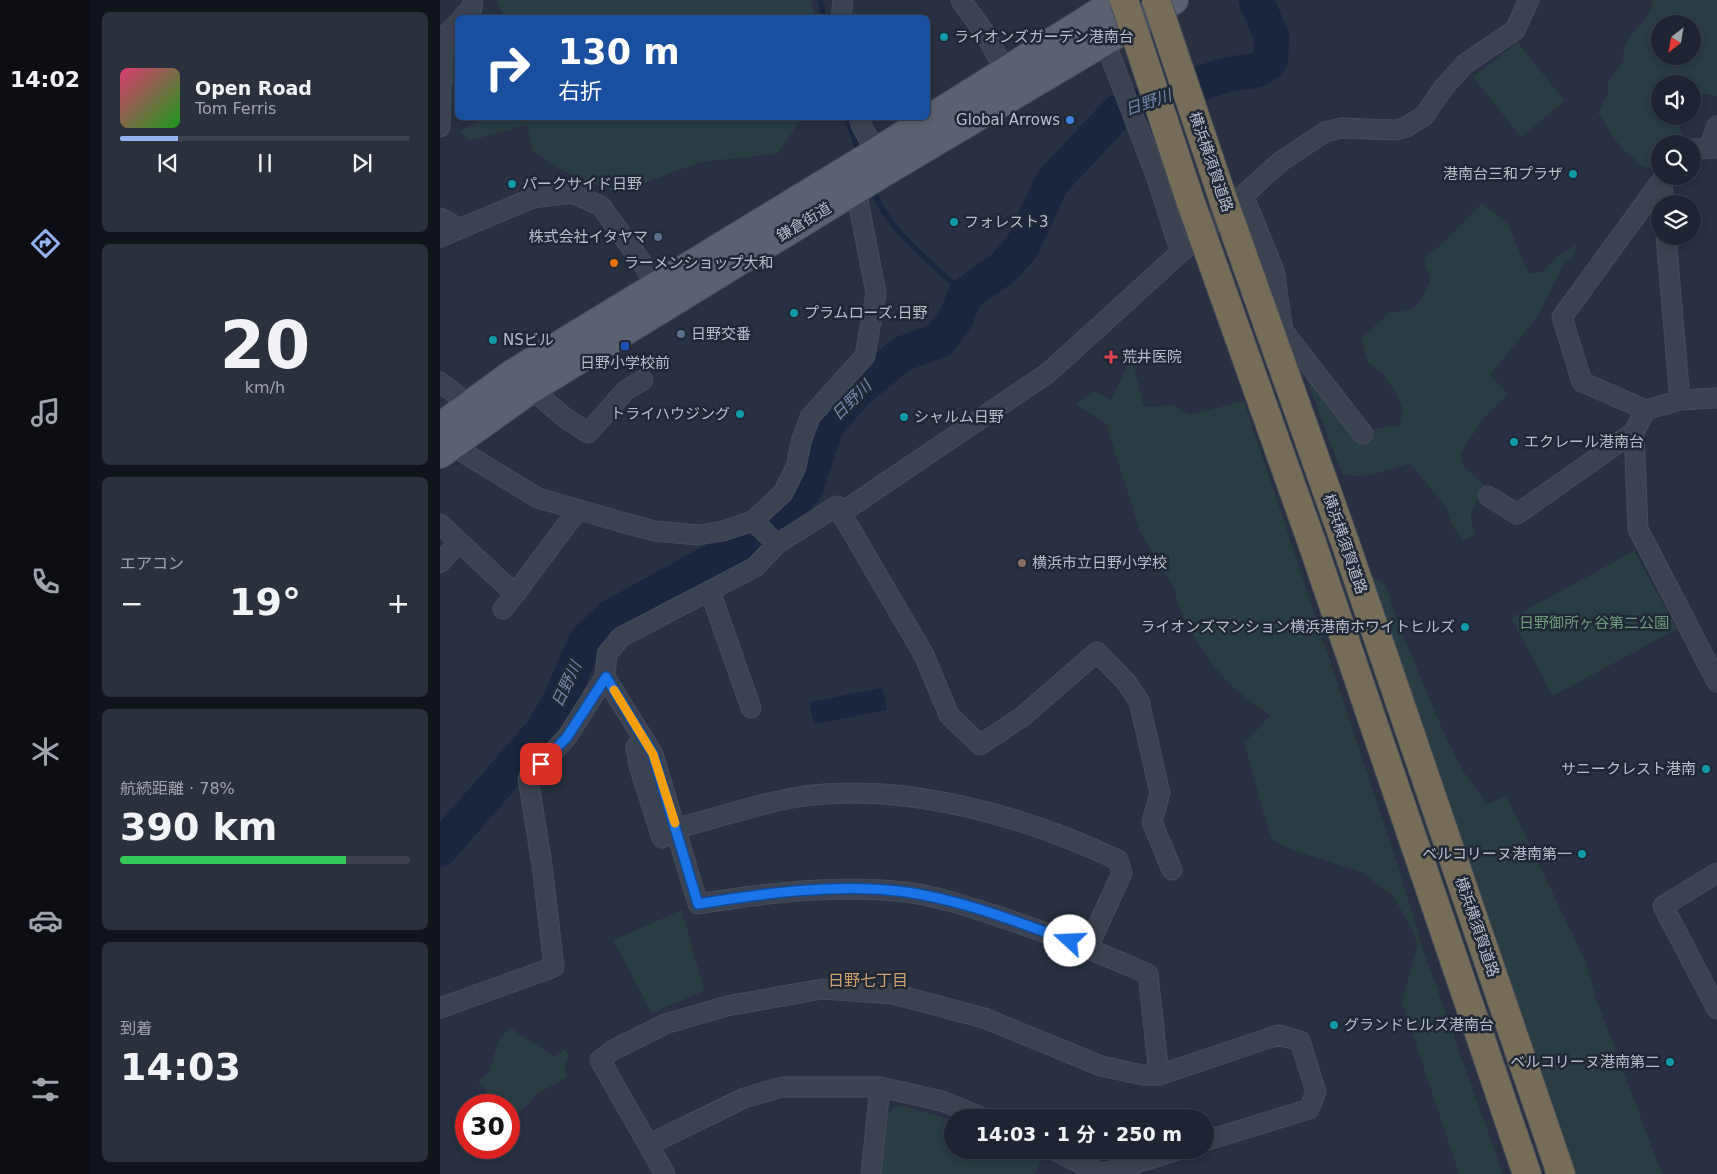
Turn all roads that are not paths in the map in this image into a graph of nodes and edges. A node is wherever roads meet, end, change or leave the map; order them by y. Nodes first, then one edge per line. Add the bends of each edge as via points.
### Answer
1 (473, 0) edge
2 (843, 0) edge
3 (961, 0) edge
4 (1529, 0) edge
5 (1117, 1) edge
6 (1167, 1) edge
7 (465, 15) edge
8 (841, 15) edge
9 (455, 26) edge
10 (1114, 36) junction
11 (1006, 72) junction
12 (860, 120) edge
13 (1717, 126) edge
14 (440, 127) edge
15 (1706, 148) edge
16 (870, 170) junction
17 (1659, 185) edge
18 (1244, 198) junction
19 (440, 218) edge
20 (460, 229) junction
21 (440, 237) edge
22 (1667, 245) edge
23 (1180, 251) junction
24 (655, 285) junction
25 (643, 380) dead end
26 (440, 382) edge
27 (530, 389) junction
28 (1717, 398) edge
29 (1680, 400) junction
30 (470, 405) junction
31 (1646, 410) junction
32 (1634, 432) junction
33 (1363, 434) dead end
34 (444, 442) edge
35 (1488, 496) dead end
36 (577, 511) junction
37 (841, 513) junction
38 (753, 521) junction
39 (440, 524) edge
40 (459, 542) junction
41 (777, 544) junction
42 (440, 563) edge
43 (710, 591) junction
44 (515, 594) junction
45 (503, 609) dead end
46 (606, 677) junction
47 (1717, 682) edge
48 (751, 708) dead end
49 (669, 833) junction
50 (1172, 870) dead end
51 (1717, 873) edge
52 (1088, 948) junction
53 (1715, 1001) edge
54 (440, 1008) edge
55 (1159, 1075) junction
56 (880, 1087) junction
57 (961, 1109) edge
58 (1214, 1138) edge
59 (648, 1146) junction
60 (1072, 1159) edge
61 (1150, 1159) edge
62 (666, 1174) edge
63 (870, 1174) edge
64 (1102, 1174) edge
65 (1528, 1174) edge
66 (1561, 1174) edge

1 - 7 street via 472,8
2 - 8 street
3 - 11 street via 984,32
4 - 18 street via 1515,30 1465,64 1424,116 1396,130 1342,128 1325,132 1280,162
5 - 10 highway
5 - 11 main road, 鎌倉街道
5 - 65 highway, 横浜横須賀道路, bridge via 1312,543
6 - 10 main road, 鎌倉街道
6 - 66 highway, 横浜横須賀道路, bridge via 1224,202 1346,545
9 - 14 street via 443,38
10 - 16 main road, 鎌倉街道
10 - 23 street via 1122,88 1136,118
11 - 16 main road, 鎌倉街道
12 - 16 street
13 - 15 street
16 - 24 main road, 鎌倉街道
16 - 27 main road, 鎌倉街道
16 - 38 street via 876,293 865,356 810,417 796,467 782,493
17 - 31 street via 1562,317 1582,382
18 - 23 street
18 - 33 street via 1274,270 1283,331
19 - 20 street
20 - 21 street
20 - 24 street via 533,198 572,193 601,206
22 - 29 street
23 - 37 street via 1048,373
24 - 30 main road, 鎌倉街道 via 512,374
25 - 27 street via 626,390 588,433
26 - 30 street
27 - 34 main road, 鎌倉街道
28 - 29 street
29 - 31 street
30 - 34 main road, 鎌倉街道
31 - 32 street
32 - 35 street via 1517,514
32 - 47 street via 1638,530
34 - 36 street via 538,498
36 - 38 street via 655,530 698,535 723,532
36 - 44 street
37 - 41 street via 837,506
37 - 50 street via 924,655 948,715 980,745 1022,717 1096,652 1126,682 1139,701 1160,793 1152,822
38 - 41 street
39 - 40 street
40 - 42 street
40 - 44 street
41 - 43 street via 755,566
43 - 46 street via 620,637 607,654
43 - 48 street
44 - 45 street
46 - 49 street via 653,754
46 - 54 street via 567,737 528,778 554,967
49 - 52 street via 698,904 762,894 836,890 906,892 965,905
49 - 52 street via 798,797 850,794 904,797 964,806 1030,824 1118,860 1122,873
51 - 53 street via 1663,906
52 - 55 street via 1148,974
55 - 58 street via 1278,1035 1300,1041 1316,1092 1308,1109
55 - 59 street via 1101,1066 984,1018 893,994 822,989 727,1006 665,1024 600,1060
56 - 57 street via 942,1101
56 - 59 street via 782,1087 744,1098
56 - 63 street
59 - 62 street
60 - 64 street
61 - 64 street

